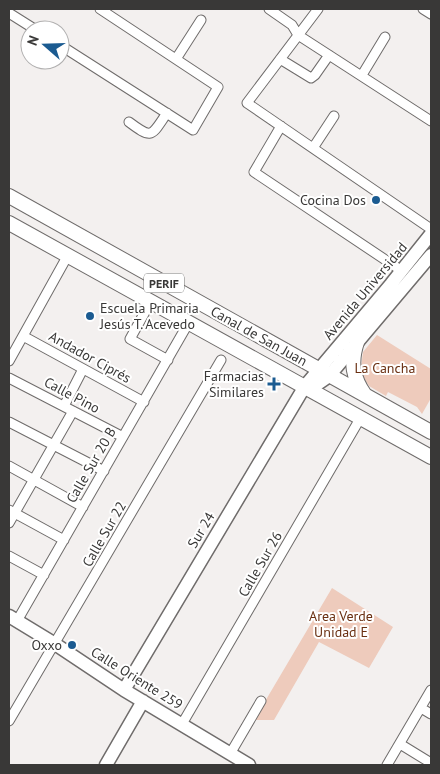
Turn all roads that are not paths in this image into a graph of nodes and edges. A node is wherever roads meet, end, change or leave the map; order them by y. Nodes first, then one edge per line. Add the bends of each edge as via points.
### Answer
1 (100, 9) edge
2 (269, 9) edge
3 (318, 9) edge
4 (423, 9) edge
5 (9, 13) edge
6 (431, 14) edge
7 (20, 20) edge
8 (201, 20) dead end
9 (298, 35) junction
10 (385, 37) dead end
11 (70, 52) edge
12 (330, 55) junction
13 (176, 59) junction
14 (280, 59) junction
15 (362, 75) junction
16 (167, 113) junction
17 (334, 116) dead end
18 (431, 121) edge
19 (129, 122) dead end
20 (281, 126) junction
21 (313, 148) junction
22 (9, 196) edge
23 (431, 217) edge
24 (9, 223) edge
25 (429, 229) edge
26 (431, 255) edge
27 (68, 256) junction
28 (402, 271) junction
29 (151, 302) junction
30 (189, 322) junction
31 (23, 336) junction
32 (357, 342) junction
33 (168, 360) junction
34 (221, 360) dead end
35 (9, 361) edge
36 (83, 369) junction
37 (324, 373) junction
38 (9, 378) edge
39 (304, 386) junction
40 (366, 396) junction
41 (144, 402) junction
42 (64, 406) junction
43 (73, 411) junction
44 (361, 417) junction
45 (9, 422) edge
46 (431, 432) edge
47 (123, 437) junction
48 (54, 446) junction
49 (431, 457) edge
50 (9, 466) edge
51 (104, 471) junction
52 (34, 480) junction
53 (83, 507) junction
54 (12, 512) edge
55 (9, 523) edge
56 (64, 540) junction
57 (9, 556) edge
58 (44, 575) junction
59 (13, 619) edge
60 (55, 644) junction
61 (124, 690) junction
62 (431, 690) edge
63 (143, 701) junction
64 (261, 701) dead end
65 (421, 708) junction
66 (11, 711) edge
67 (431, 714) edge
68 (9, 721) edge
69 (182, 724) junction
70 (400, 744) junction
71 (230, 754) junction
72 (431, 763) edge
73 (106, 765) edge
74 (249, 765) edge
75 (387, 765) edge

1 - 13 street
2 - 9 street via 292,25
3 - 9 street
4 - 6 street
5 - 7 street
8 - 13 street
9 - 12 street
9 - 14 street
10 - 15 street
11 - 16 street
12 - 14 street via 311,78
12 - 15 street
13 - 16 street via 218,87 193,130
14 - 20 street via 247,103
15 - 18 street
16 - 19 street via 150,134
17 - 21 street
20 - 21 street
20 - 28 street via 254,172
21 - 25 street
22 - 37 main road, Canal de San Juan / PERIF
23 - 25 street
24 - 27 main road, Canal de San Juan / PERIF
25 - 28 street, Avenida Universidad
26 - 32 street, Avenida Universidad
27 - 29 main road, Canal de San Juan / PERIF
27 - 31 street
28 - 37 street, Avenida Universidad
29 - 30 main road, Canal de San Juan / PERIF
29 - 33 street via 130,339
30 - 33 street, Calle Sur 20 B
30 - 39 main road, Canal de San Juan / PERIF
31 - 35 street
31 - 36 street, Andador Ciprés
32 - 37 street, Avenida Universidad
32 - 40 main road via 352,364 358,385
33 - 41 street, Calle Sur 20 B
34 - 60 street, Calle Sur 22
36 - 41 street, Andador Ciprés
36 - 42 street
37 - 39 street, Avenida Universidad via 316,385
37 - 40 main road, Canal de San Juan / PERIF
38 - 42 street, Calle Pino
39 - 44 main road, Canal de San Juan / PERIF
39 - 61 street, Sur 24
40 - 46 main road, Canal de San Juan / PERIF
41 - 47 street, Calle Sur 20 B
42 - 43 street, Calle Pino
43 - 47 street, Calle Pino
43 - 48 street
44 - 49 main road, Canal de San Juan / PERIF via 416,454
44 - 69 street, Calle Sur 26
45 - 48 street
47 - 51 street, Calle Sur 20 B
48 - 51 street
48 - 52 street
50 - 52 street
51 - 53 street, Calle Sur 20 B
52 - 53 street
52 - 54 street
53 - 56 street, Calle Sur 20 B
54 - 55 street
54 - 56 street
56 - 58 street, Calle Sur 20 B
57 - 58 street
58 - 59 street, Calle Sur 20 B
59 - 60 street, Calle Oriente 259
60 - 61 street, Calle Oriente 259
60 - 66 street, Calle Sur 22
61 - 63 street, Calle Oriente 259
62 - 65 street
63 - 69 street, Calle Oriente 259
63 - 73 street
64 - 71 street
65 - 67 street
65 - 70 street
66 - 68 street, Calle Sur 22
69 - 71 street, Calle Oriente 259
70 - 72 street
70 - 75 street
71 - 74 street, Calle Oriente 259

